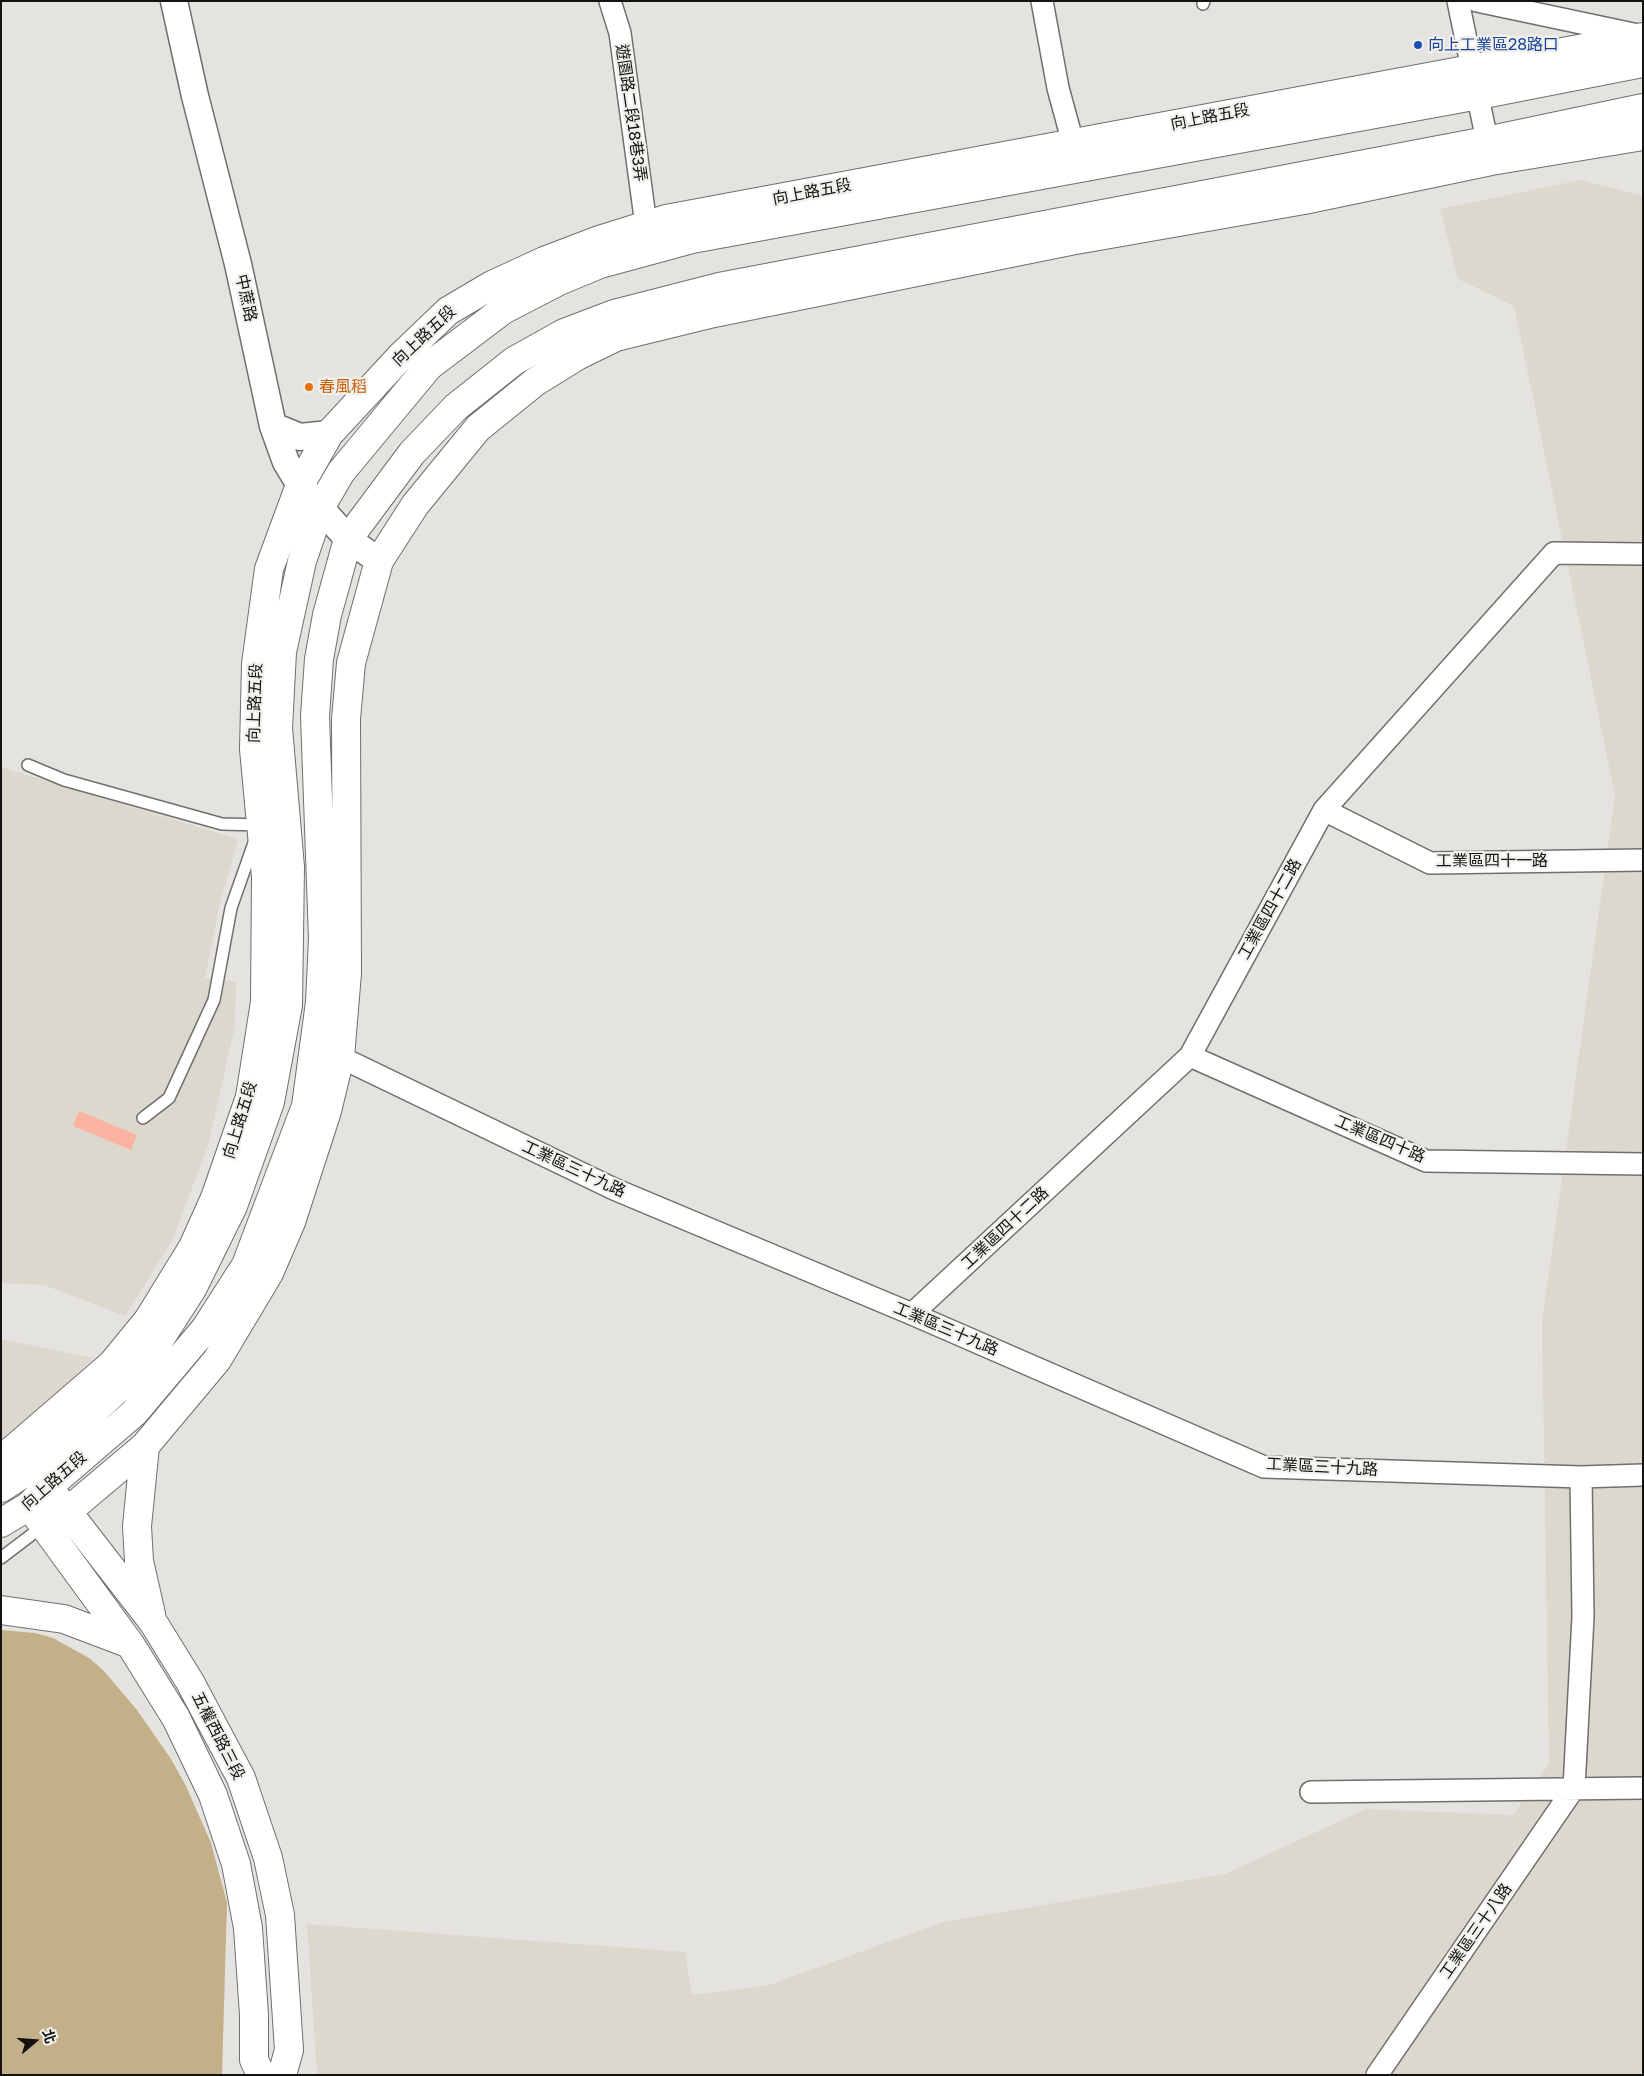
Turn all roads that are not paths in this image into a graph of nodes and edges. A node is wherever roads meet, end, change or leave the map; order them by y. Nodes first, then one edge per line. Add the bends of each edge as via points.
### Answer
1 (174, 1) edge
2 (610, 1) edge
3 (1042, 1) edge
4 (1458, 1) edge
5 (1476, 1) edge
6 (1542, 9) edge
7 (1643, 36) edge
8 (1643, 63) edge
9 (1473, 68) junction
10 (1479, 95) junction
11 (1643, 108) edge
12 (1643, 136) edge
13 (1073, 143) junction
14 (1489, 151) junction
15 (646, 225) junction
16 (273, 426) junction
17 (329, 434) junction
18 (300, 485) junction
19 (320, 508) junction
20 (348, 539) junction
21 (1643, 554) edge
22 (379, 561) junction
23 (28, 765) dead end
24 (1324, 810) junction
25 (261, 824) junction
26 (1643, 860) edge
27 (1190, 1056) junction
28 (340, 1057) junction
29 (143, 1118) dead end
30 (1643, 1164) edge
31 (912, 1314) junction
32 (145, 1446) junction
33 (15, 1473) edge
34 (1643, 1475) edge
35 (1581, 1477) junction
36 (68, 1511) junction
37 (36, 1516) junction
38 (1, 1523) edge
39 (1, 1558) edge
40 (1, 1610) edge
41 (154, 1622) junction
42 (130, 1644) junction
43 (1574, 1788) junction
44 (1643, 1788) edge
45 (1311, 1792) dead end
46 (261, 2075) edge
47 (282, 2075) edge
48 (1377, 2075) edge

1 - 16 street, 中蔗路 via 238,264
2 - 15 street, 遊園路二段18巷3弄 via 620,33
3 - 13 street via 1058,88
4 - 9 street
5 - 6 street
6 - 7 street
7 - 9 main road, 向上路五段
8 - 10 main road, 向上路五段
9 - 10 street
9 - 13 main road, 向上路五段
10 - 14 street
10 - 19 main road, 向上路五段 via 692,239 600,264 559,280 503,310 429,366 341,472
11 - 14 main road, 向上路五段
12 - 14 main road, 向上路五段
13 - 15 main road, 向上路五段
14 - 20 main road, 向上路五段 via 719,287 614,314 564,333 514,361 456,407 412,453
14 - 22 main road, 向上路五段 via 1304,200 1070,241 724,311 616,337 535,382 478,428 415,505
15 - 17 main road, 向上路五段 via 544,260 448,311
16 - 17 street via 300,437
16 - 18 street, 中蔗路 via 286,462
17 - 18 main road, 向上路五段
18 - 19 street, 中蔗路
18 - 25 main road, 向上路五段 via 269,569 256,664 254,749
19 - 20 street, 中蔗路
19 - 33 main road, 向上路五段 via 302,561 282,652 278,728 290,867 288,1005 270,1102 233,1206 192,1289 142,1367
20 - 22 street, 中蔗路
20 - 33 main road, 向上路五段 via 327,615 316,697 323,939 320,1002 306,1106 246,1265 206,1329 134,1413
21 - 24 street, 工業區四十二路 via 1554,553
22 - 28 main road, 向上路五段 via 351,663 348,700 347,973
23 - 25 lane via 64,780 222,824
24 - 26 street, 工業區四十一路 via 1430,862
24 - 27 street, 工業區四十二路
25 - 29 lane via 231,908 214,1000 169,1098
25 - 33 main road, 向上路五段 via 266,877 265,1002 250,1097 215,1198 193,1247 148,1320
27 - 30 street, 工業區四十路 via 1426,1161
27 - 31 street, 工業區四十二路
28 - 31 street, 工業區三十九路 via 614,1189
28 - 32 main road, 向上路五段 via 327,1111 291,1222 269,1273 217,1360
31 - 35 street, 工業區三十九路 via 1264,1467
32 - 36 main road, 向上路五段
32 - 41 main road via 137,1526 139,1561
33 - 36 main road, 五權西路三段
33 - 37 main road, 五權西路三段
34 - 35 street, 工業區三十九路
35 - 43 street via 1583,1617
36 - 37 main road, 向上路五段
36 - 41 main road, 五權西路三段
37 - 38 main road, 向上路五段
37 - 39 lane, 向上路五段
37 - 42 main road, 五權西路三段
40 - 42 main road via 64,1619
41 - 47 main road, 五權西路三段 via 241,1778 268,1858 280,1914 287,2014 289,2050
42 - 46 main road, 五權西路三段 via 176,1718 209,1787 236,1864 248,1928 254,2060
43 - 44 street
43 - 45 street
43 - 48 street, 工業區三十八路

